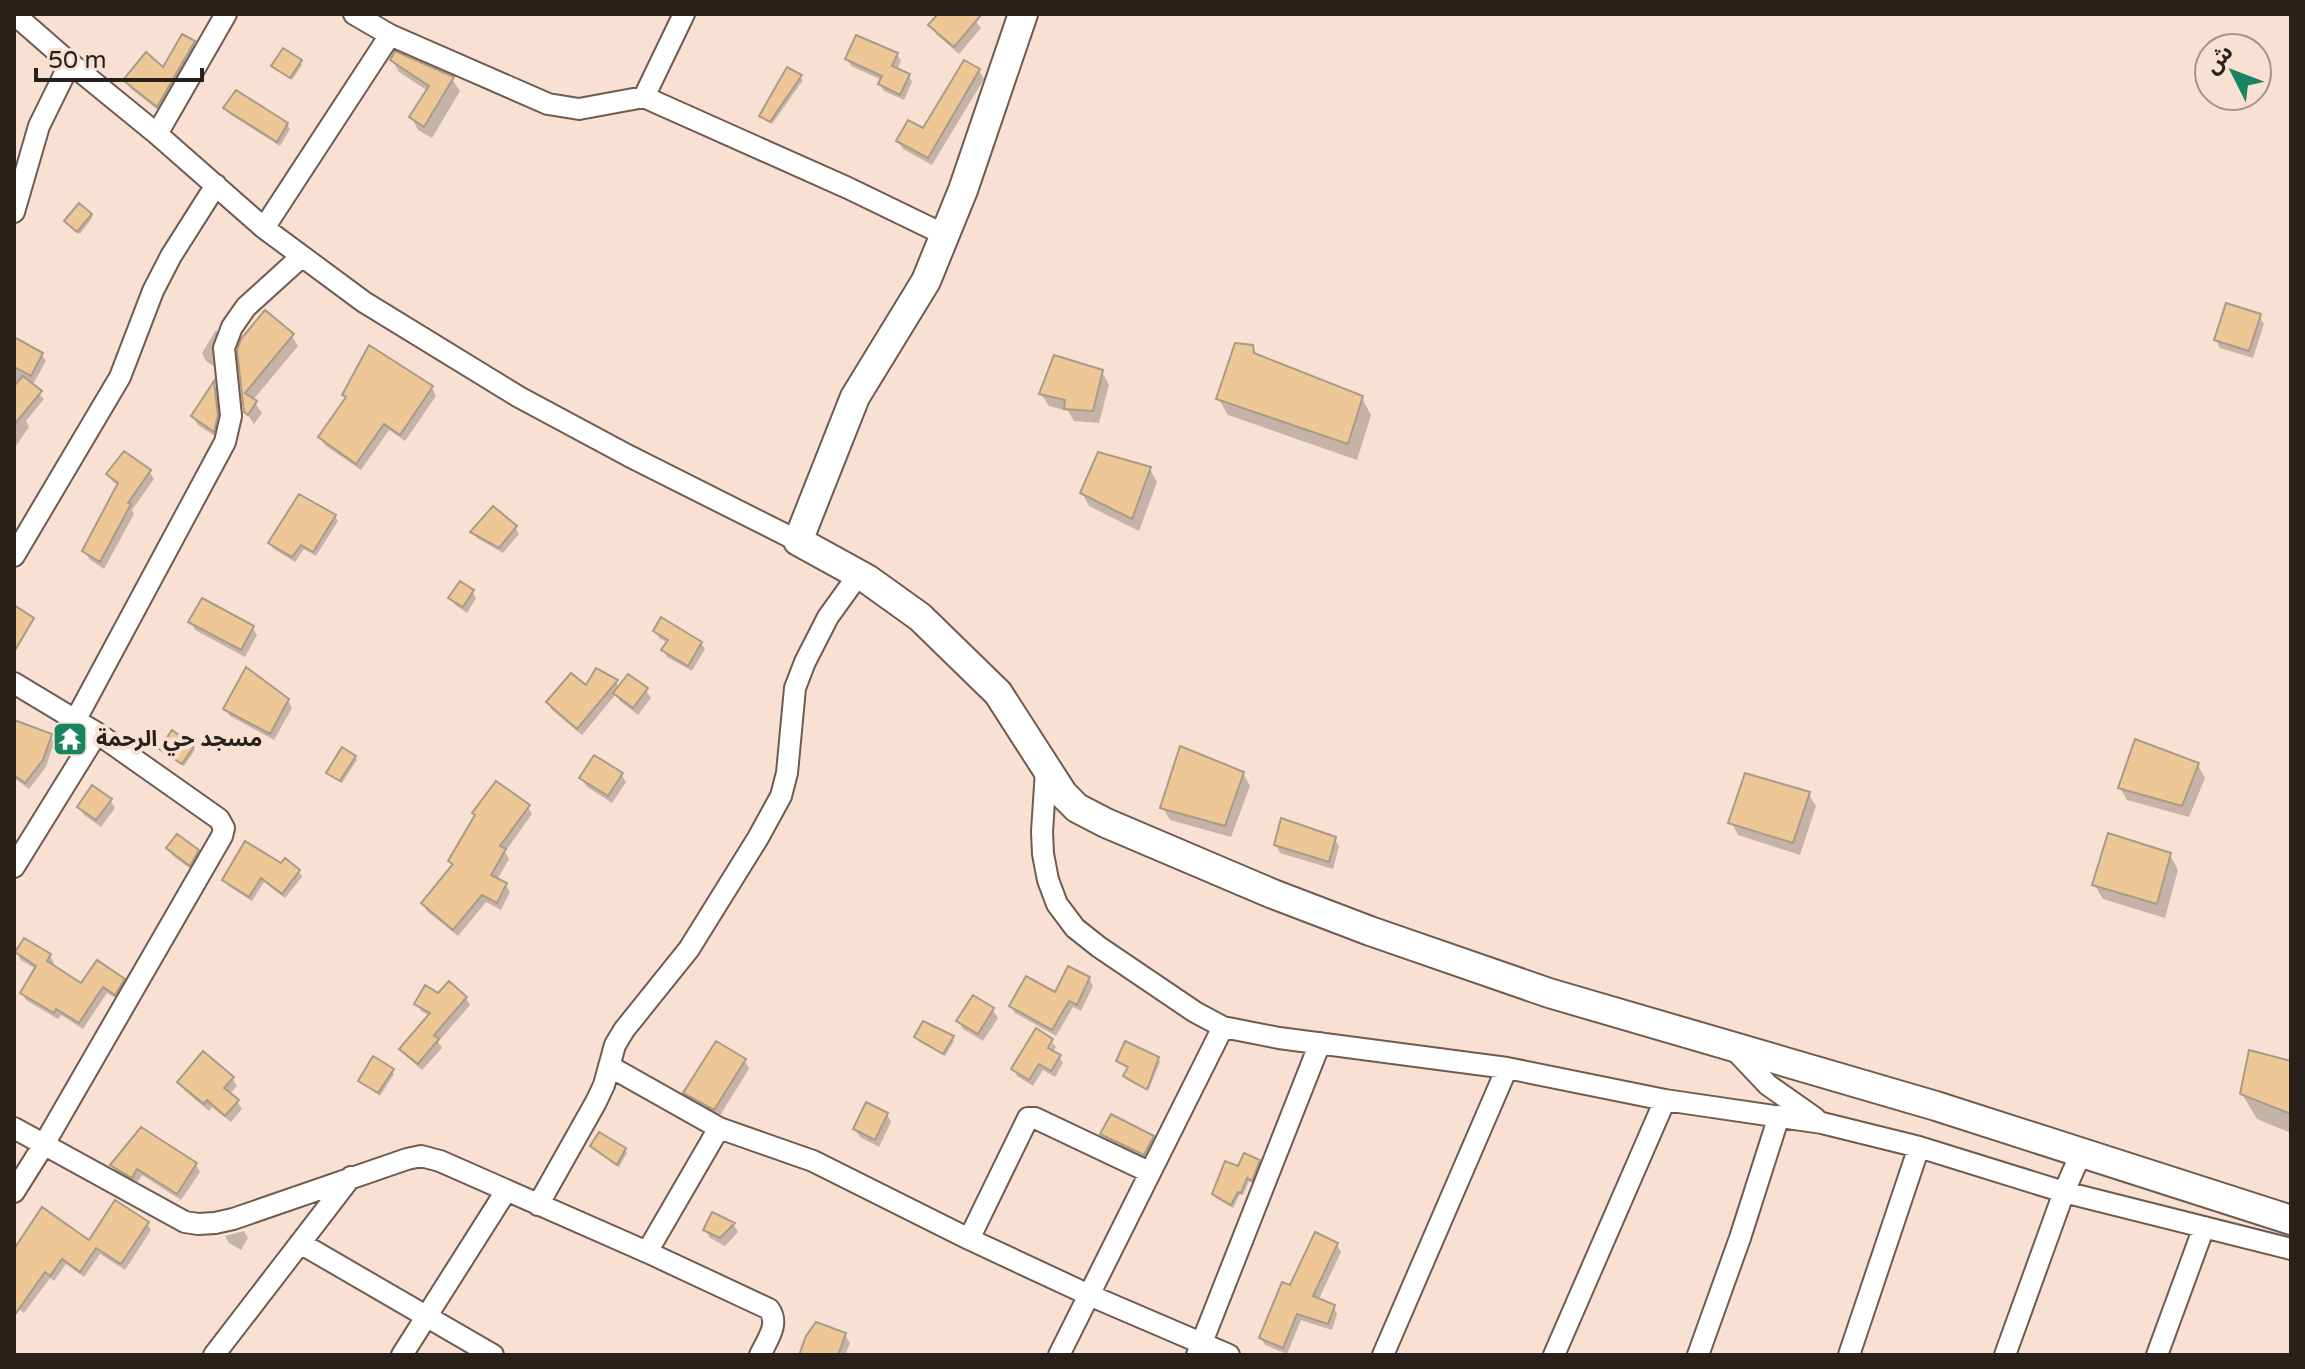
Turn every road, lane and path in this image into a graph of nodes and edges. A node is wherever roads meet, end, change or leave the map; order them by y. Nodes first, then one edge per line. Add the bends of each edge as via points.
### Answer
1 (226, 14) edge
2 (354, 14) edge
3 (684, 14) edge
4 (1023, 14) edge
5 (20, 16) edge
6 (390, 35) junction
7 (70, 63) junction
8 (644, 97) junction
9 (157, 134) junction
10 (216, 185) junction
11 (14, 212) edge
12 (264, 228) junction
13 (945, 235) junction
14 (301, 257) junction
15 (798, 541) junction
16 (14, 556) edge
17 (859, 574) junction
18 (14, 683) edge
19 (76, 719) junction
20 (97, 733) junction
21 (1046, 770) junction
22 (14, 867) edge
23 (1223, 1027) junction
24 (1320, 1043) junction
25 (1732, 1047) junction
26 (609, 1066) junction
27 (1507, 1068) junction
28 (1665, 1100) junction
29 (1779, 1116) junction
30 (1822, 1123) junction
31 (14, 1128) edge
32 (719, 1128) junction
33 (43, 1146) junction
34 (1919, 1147) junction
35 (2081, 1153) junction
36 (1149, 1172) junction
37 (351, 1177) junction
38 (506, 1191) junction
39 (14, 1192) edge
40 (2064, 1192) junction
41 (538, 1205) junction
42 (2291, 1220) edge
43 (2204, 1227) junction
44 (969, 1239) junction
45 (300, 1243) junction
46 (2291, 1249) edge
47 (647, 1252) junction
48 (1089, 1295) junction
49 (426, 1317) junction
50 (1199, 1349) edge
51 (214, 1355) edge
52 (402, 1355) edge
53 (493, 1355) edge
54 (760, 1355) edge
55 (1059, 1355) edge
56 (1229, 1355) edge
57 (1383, 1355) edge
58 (1554, 1355) edge
59 (1698, 1355) edge
60 (1849, 1355) edge
61 (2005, 1355) edge
62 (2157, 1355) edge

1 - 9 street
2 - 6 street
3 - 8 street
4 - 13 street
5 - 7 street
6 - 8 street via 548,104 579,109
6 - 12 street
7 - 9 street
7 - 11 street via 39,126
8 - 13 street
9 - 10 street
10 - 12 street
10 - 16 street via 153,291 120,377
12 - 14 street
13 - 15 street via 926,281 855,397
14 - 15 street via 519,397
14 - 19 street via 246,307 232,327 224,348 231,416 225,442
15 - 17 street
17 - 21 street via 920,617 998,693
17 - 26 street via 828,617 795,688 781,796 689,949 624,1030
18 - 19 street
19 - 20 street
20 - 22 street
20 - 33 street via 219,819 224,828
21 - 23 street via 1043,854 1057,904 1099,947
21 - 25 street via 1077,808 1273,894 1534,988
23 - 24 street
23 - 36 street
24 - 27 street
24 - 50 street
25 - 30 street via 1768,1085
25 - 35 street
26 - 32 street
26 - 41 street via 596,1102
27 - 28 street
27 - 57 street
28 - 29 street
28 - 58 street
29 - 30 street
29 - 59 street
30 - 34 street
31 - 33 street
32 - 44 street via 813,1161
32 - 47 street
33 - 37 street via 185,1222 198,1224 233,1219
33 - 39 street
34 - 40 street
34 - 60 street
35 - 40 street
35 - 42 street
36 - 44 street via 1028,1118
36 - 48 street
37 - 38 street via 421,1156
37 - 45 street
38 - 41 street
38 - 49 street
40 - 43 street
40 - 61 street
41 - 47 street
43 - 46 street
43 - 62 street
44 - 48 street
45 - 49 street
45 - 51 street
47 - 54 street via 769,1309 774,1325
48 - 50 street
48 - 55 street
49 - 52 street
49 - 53 street
50 - 56 street

